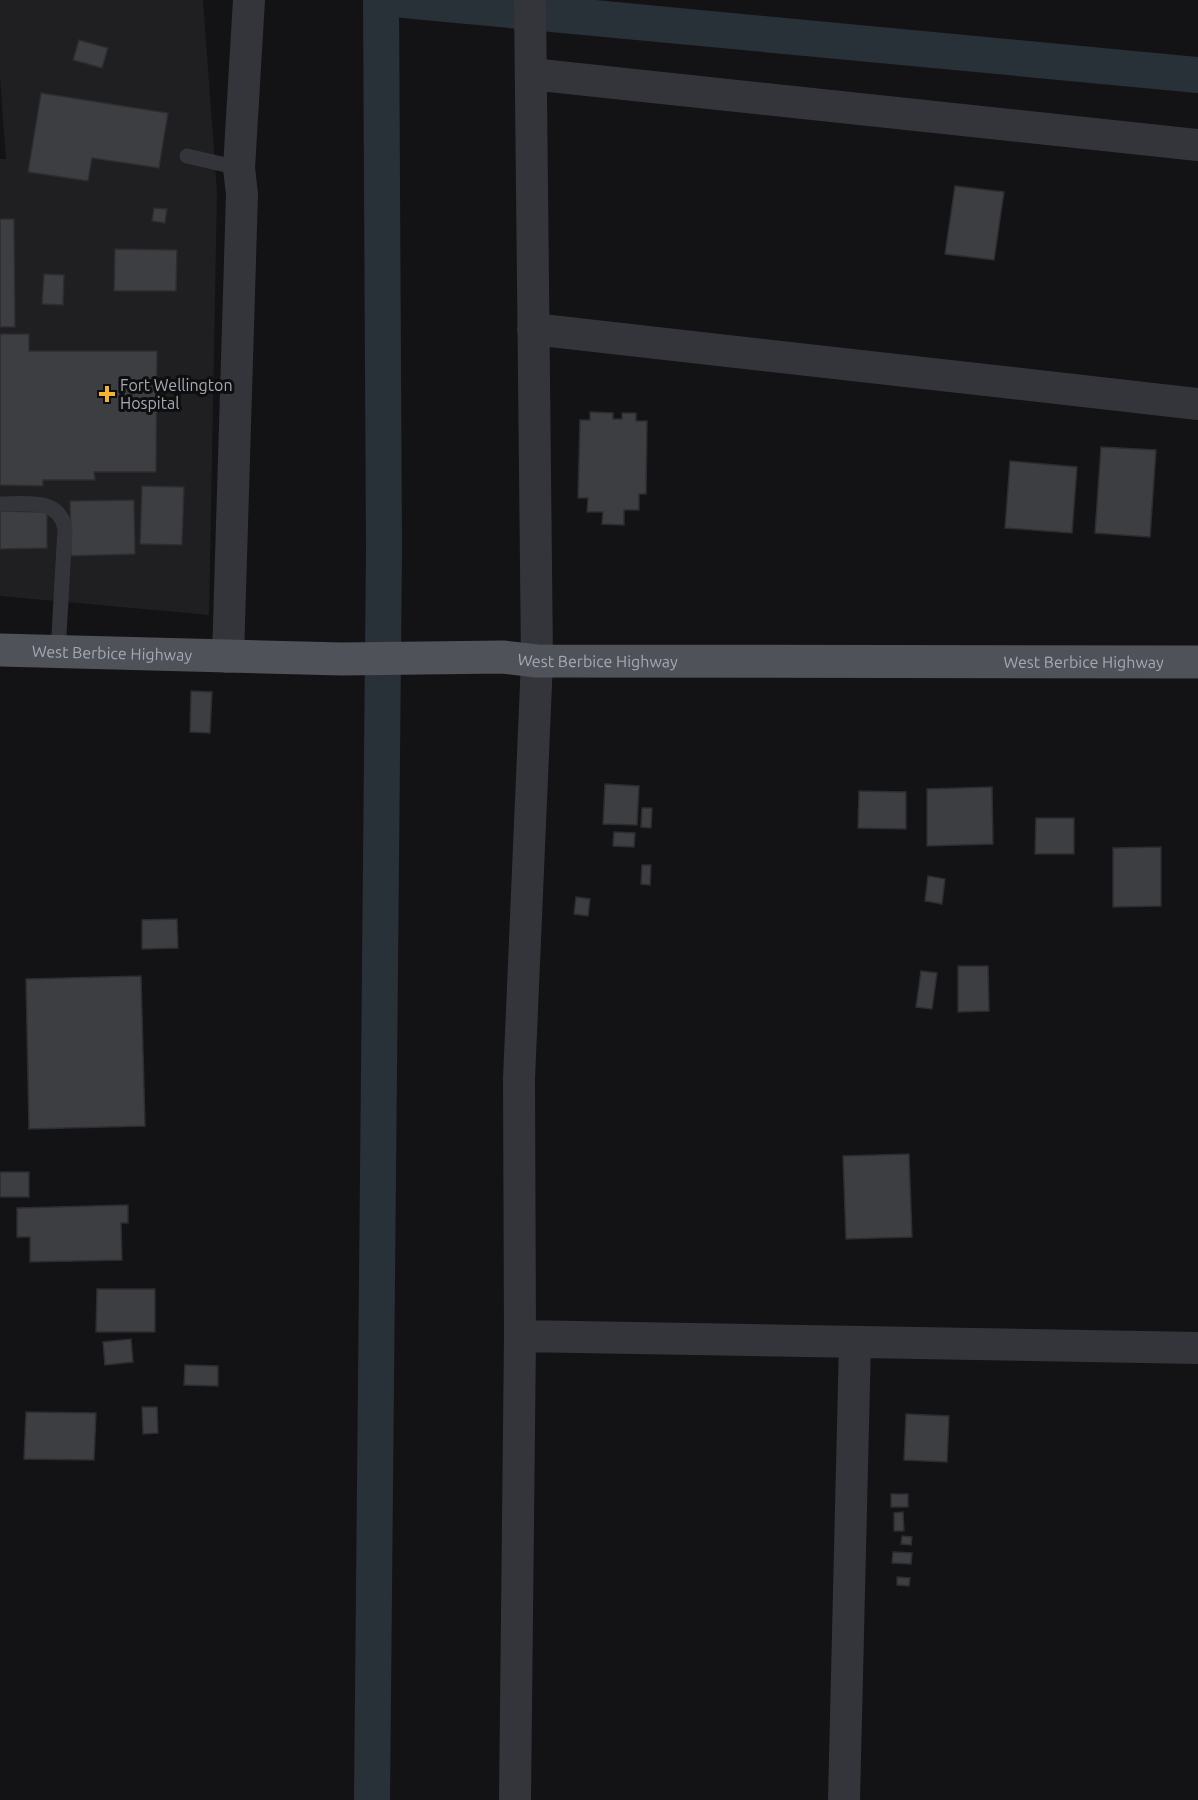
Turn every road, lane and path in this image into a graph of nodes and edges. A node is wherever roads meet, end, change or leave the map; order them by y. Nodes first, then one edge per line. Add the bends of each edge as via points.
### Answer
1 (249, 0) edge
2 (530, 0) edge
3 (531, 74) junction
4 (1198, 145) edge
5 (187, 156) dead end
6 (239, 168) junction
7 (533, 329) junction
8 (1198, 404) edge
9 (0, 504) edge
10 (0, 650) edge
11 (58, 652) junction
12 (228, 657) junction
13 (537, 661) junction
14 (1198, 662) edge
15 (520, 1336) junction
16 (855, 1342) junction
17 (1198, 1348) edge
18 (515, 1800) edge
19 (844, 1800) edge

1 - 6 street
2 - 3 street
3 - 4 street
3 - 7 street
5 - 6 lane
6 - 12 street via 242,194
7 - 8 street
7 - 13 street
9 - 11 lane via 44,505 52,507 64,520
10 - 11 main road, West Berbice Highway
11 - 12 main road, West Berbice Highway
12 - 13 main road, West Berbice Highway via 503,657
13 - 14 main road, West Berbice Highway
13 - 15 street via 519,1079
15 - 16 street
15 - 18 street
16 - 17 street
16 - 19 street

